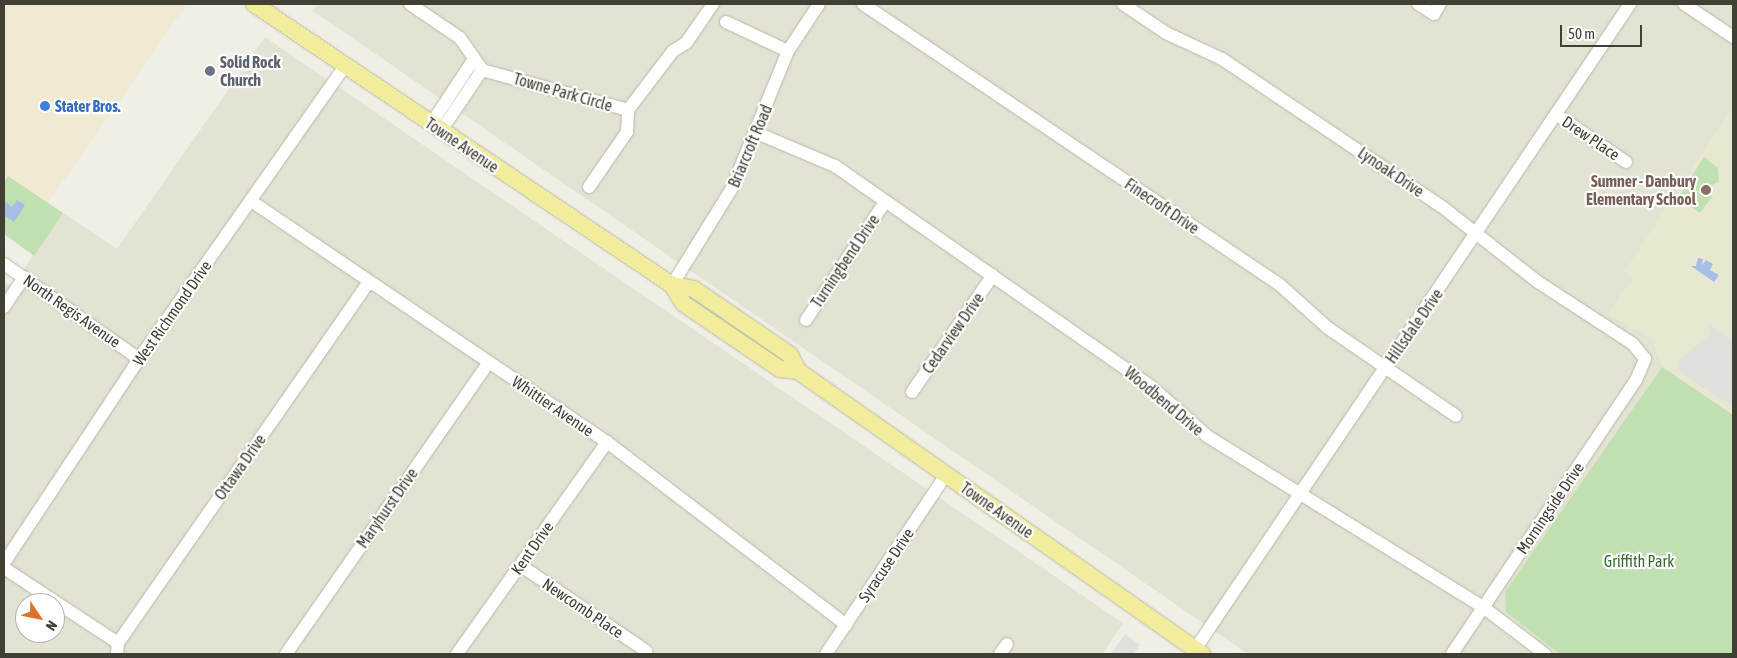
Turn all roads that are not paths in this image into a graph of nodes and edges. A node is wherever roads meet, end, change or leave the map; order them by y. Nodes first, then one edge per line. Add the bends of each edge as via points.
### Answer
1 (254, 4) edge
2 (410, 4) edge
3 (713, 4) edge
4 (819, 4) edge
5 (863, 4) edge
6 (1124, 4) edge
7 (1418, 4) edge
8 (1440, 4) edge
9 (1630, 4) edge
10 (1684, 4) edge
11 (726, 22) dead end
12 (1733, 37) edge
13 (788, 51) junction
14 (345, 66) junction
15 (477, 66) junction
16 (628, 110) junction
17 (1556, 114) junction
18 (436, 127) junction
19 (757, 133) junction
20 (1626, 162) dead end
21 (589, 187) dead end
22 (251, 201) junction
23 (885, 202) junction
24 (1478, 235) junction
25 (4, 264) edge
26 (993, 275) junction
27 (24, 277) junction
28 (369, 282) junction
29 (672, 285) junction
30 (4, 307) edge
31 (806, 320) dead end
32 (139, 359) junction
33 (1645, 359) joint
34 (488, 363) junction
35 (1385, 368) junction
36 (912, 392) dead end
37 (1456, 416) dead end
38 (607, 442) junction
39 (946, 475) junction
40 (1298, 497) junction
41 (4, 563) edge
42 (520, 565) junction
43 (4, 568) edge
44 (1483, 607) junction
45 (846, 625) junction
46 (118, 649) edge
47 (646, 651) dead end
48 (1199, 651) edge
49 (286, 654) edge
50 (457, 654) edge
51 (826, 654) edge
52 (1213, 654) edge
53 (1452, 654) edge
54 (1545, 654) edge

1 - 14 main road, Towne Avenue
2 - 15 street via 460,38
3 - 16 street, Towne Park Circle via 686,43 673,51
4 - 13 street, Briarcroft Road
5 - 35 street, Finecroft Drive via 1280,285 1328,328
6 - 24 street, Lynoak Drive via 1166,33 1222,59
7 - 8 street via 1434,14
9 - 17 street, Hillsdale Drive
10 - 12 street
11 - 13 street
13 - 19 street, Briarcroft Road
14 - 18 main road, Towne Avenue
14 - 22 street, West Richmond Drive
15 - 16 street, Towne Park Circle
15 - 18 street
16 - 21 street via 628,132
17 - 20 street, Drew Place
17 - 24 street, Hillsdale Drive
18 - 29 main road, Towne Avenue
19 - 23 street, Woodbend Drive via 835,166
19 - 29 street, Briarcroft Road via 722,208
22 - 28 street, Whittier Avenue
22 - 32 street, West Richmond Drive
23 - 26 street, Woodbend Drive
23 - 31 street, Turningbend Drive
24 - 33 street, Lynoak Drive via 1538,282 1633,344
24 - 35 street, Hillsdale Drive
25 - 27 street, North Regis Avenue
26 - 36 street, Cedarview Drive
26 - 40 street, Woodbend Drive via 1152,388 1207,436
27 - 30 street
27 - 32 street, North Regis Avenue
28 - 34 street, Whittier Avenue
28 - 46 street, Ottawa Drive
29 - 39 main road, Towne Avenue via 684,304 780,369 798,371
32 - 41 street, West Richmond Drive
33 - 44 street, Morningside Drive via 1636,380
34 - 38 street, Whittier Avenue
34 - 49 street, Maryhurst Drive
35 - 37 street, Finecroft Drive
35 - 40 street, Hillsdale Drive
38 - 42 street, Kent Drive
38 - 45 street, Whittier Avenue
39 - 45 street, Syracuse Drive
39 - 48 main road, Towne Avenue
40 - 44 street, Woodbend Drive
40 - 48 street, Hillsdale Drive
42 - 47 street, Newcomb Place
42 - 50 street, Kent Drive
43 - 46 street
44 - 53 street, Morningside Drive
44 - 54 street, Woodbend Drive
45 - 51 street, Syracuse Drive
48 - 52 main road, Towne Avenue

